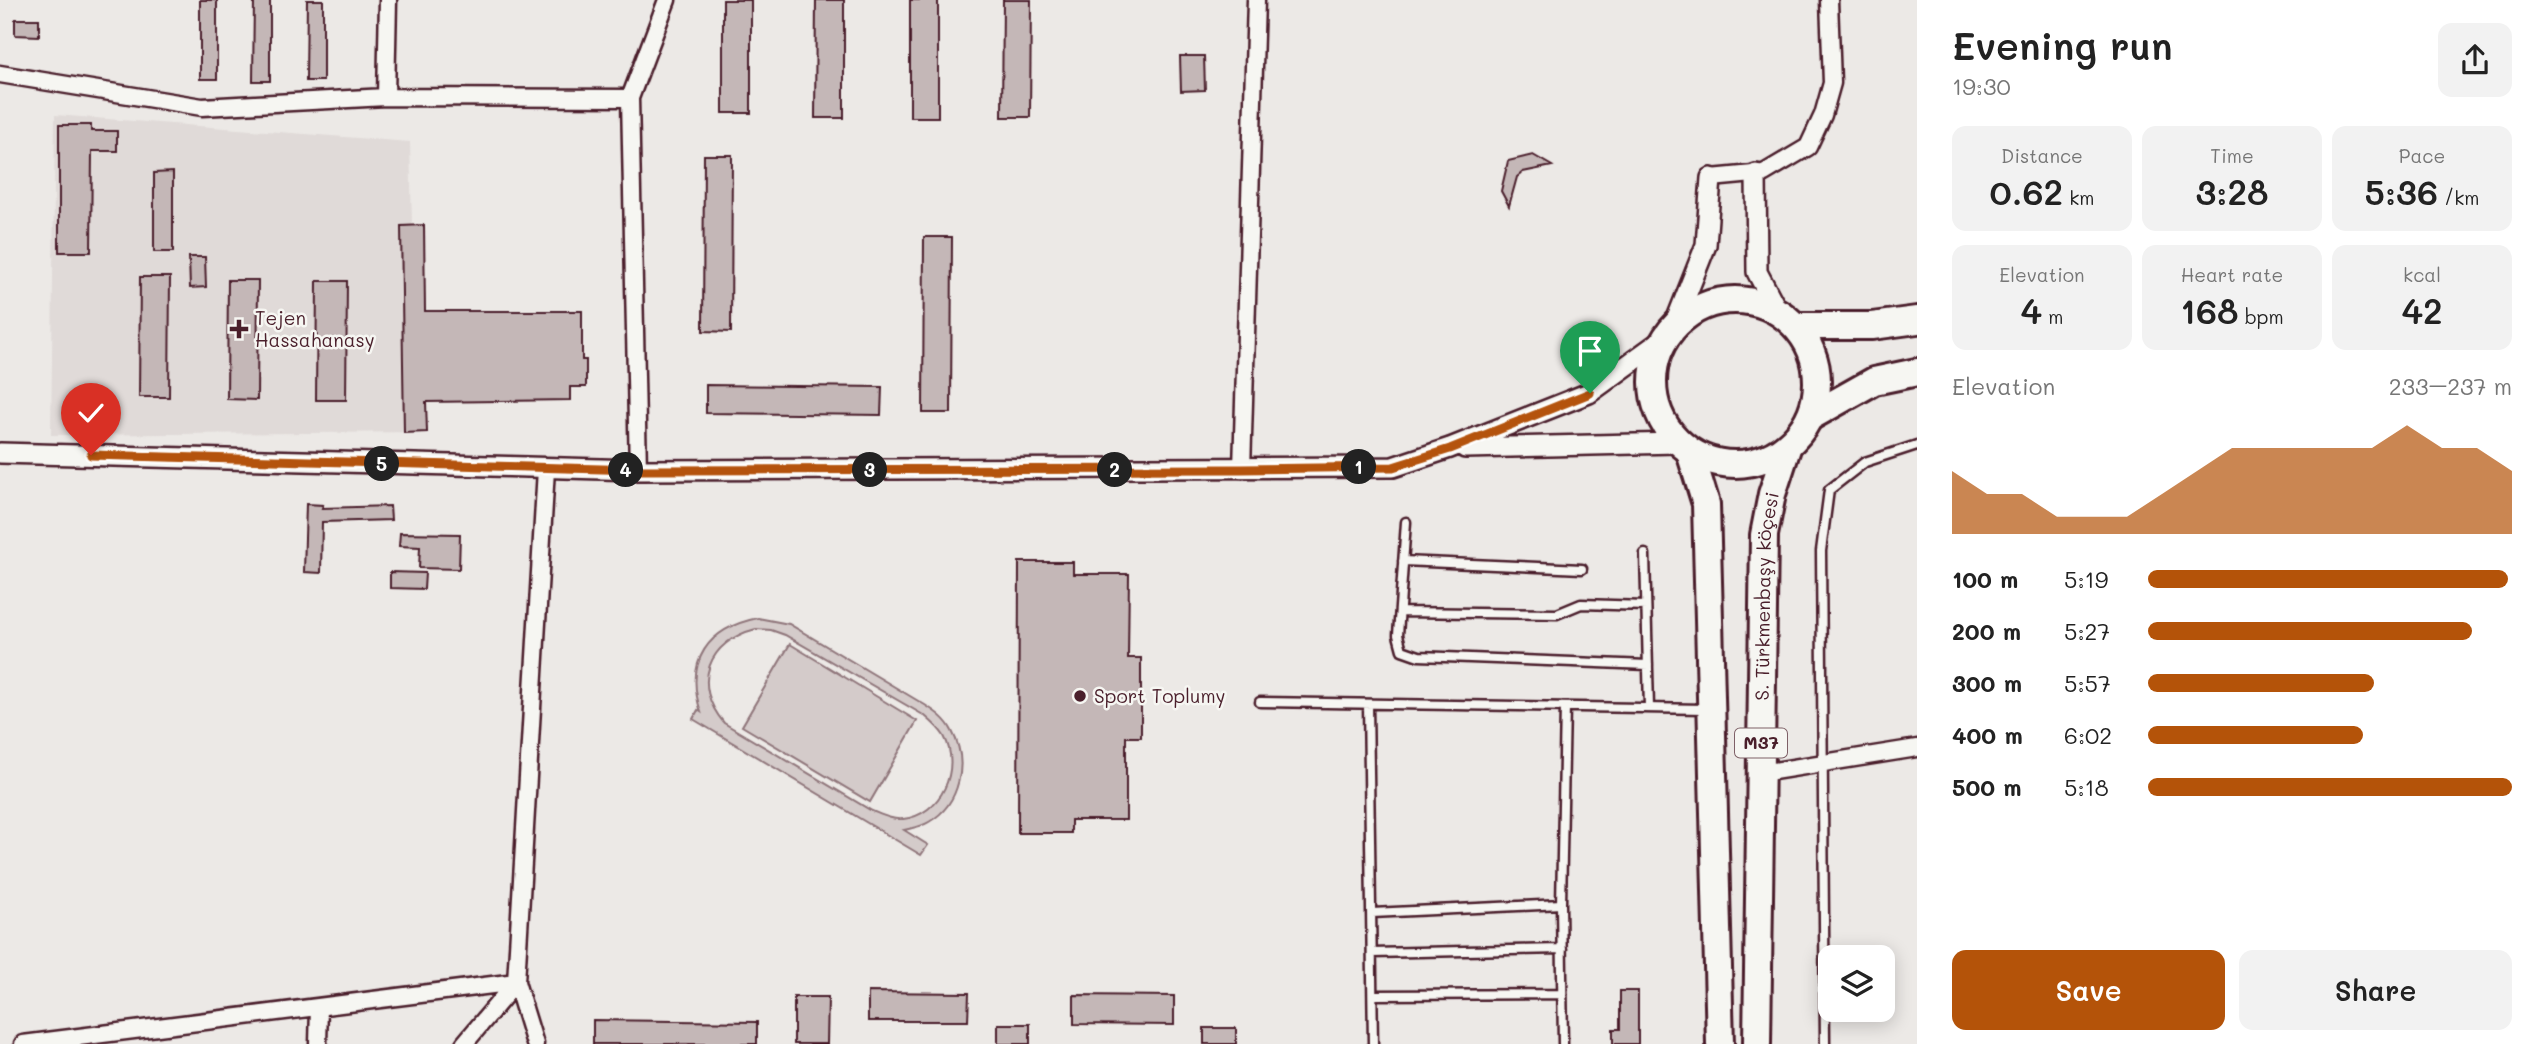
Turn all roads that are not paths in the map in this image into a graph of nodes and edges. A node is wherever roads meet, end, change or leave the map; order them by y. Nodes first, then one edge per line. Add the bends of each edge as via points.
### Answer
1 (388, 0) edge
2 (667, 0) edge
3 (1256, 0) edge
4 (1829, 0) edge
5 (0, 74) edge
6 (386, 97) junction
7 (630, 98) junction
8 (1756, 174) junction
9 (1711, 178) joint
10 (1787, 318) junction
11 (1917, 320) edge
12 (1670, 332) junction
13 (1917, 372) edge
14 (1810, 417) junction
15 (1788, 445) junction
16 (1917, 445) edge
17 (1684, 447) junction
18 (1450, 449) junction
19 (0, 453) edge
20 (546, 469) junction
21 (1242, 469) junction
22 (639, 470) junction
23 (1406, 522) dead end
24 (1645, 554) dead end
25 (1403, 561) junction
26 (1582, 569) dead end
27 (1646, 606) junction
28 (1400, 612) junction
29 (1648, 665) junction
30 (1261, 702) dead end
31 (1368, 704) junction
32 (1564, 707) junction
33 (1649, 708) junction
34 (1713, 709) junction
35 (1917, 748) edge
36 (1823, 763) junction
37 (1760, 773) junction
38 (1561, 904) junction
39 (1372, 913) junction
40 (1562, 949) junction
41 (1372, 953) junction
42 (516, 982) junction
43 (1561, 994) junction
44 (1373, 995) junction
45 (319, 1007) junction
46 (23, 1044) edge
47 (318, 1044) edge
48 (464, 1044) edge
49 (535, 1044) edge
50 (1373, 1044) edge
51 (1563, 1044) edge
52 (1720, 1044) edge
53 (1757, 1044) edge
54 (1825, 1044) edge

1 - 6 street
2 - 7 street
3 - 21 street
4 - 8 street via 1832,83 1823,115 1808,147
5 - 6 street via 202,107
6 - 7 street
7 - 22 street
8 - 9 street
8 - 10 street via 1757,272
9 - 12 street via 1706,245
10 - 11 highway via 1872,326
10 - 12 highway via 1753,300 1728,299 1703,305 1681,318
10 - 14 highway via 1810,346 1817,369 1817,394
12 - 17 highway via 1652,374 1657,411
12 - 18 street via 1590,393
13 - 14 highway via 1874,381
14 - 15 highway
15 - 17 highway via 1766,459 1740,465 1714,463
15 - 37 highway, S. Türkmenbaşy köçesi / M37 via 1764,535
16 - 36 lane via 1865,462 1829,490 1821,551
17 - 18 street
17 - 34 highway, M37 via 1706,503
18 - 21 street via 1393,467
19 - 20 street
20 - 22 street
20 - 42 street
21 - 22 street
23 - 25 lane
24 - 27 lane
25 - 26 lane
25 - 28 lane
27 - 28 lane via 1581,604 1557,614
27 - 29 lane
28 - 29 lane via 1402,650 1419,656
29 - 33 lane
30 - 31 lane
31 - 32 lane
31 - 39 lane
32 - 33 lane
32 - 38 lane
33 - 34 lane
34 - 52 highway, M37
35 - 36 street
36 - 37 street
36 - 54 lane
37 - 53 highway, S. Türkmenbaşy köçesi / M37
38 - 39 lane
38 - 40 lane
39 - 41 lane
40 - 41 lane
40 - 43 lane
41 - 44 lane
42 - 45 street
42 - 48 street
42 - 49 street
43 - 44 lane
43 - 51 lane
44 - 50 lane
45 - 46 street
45 - 47 street

